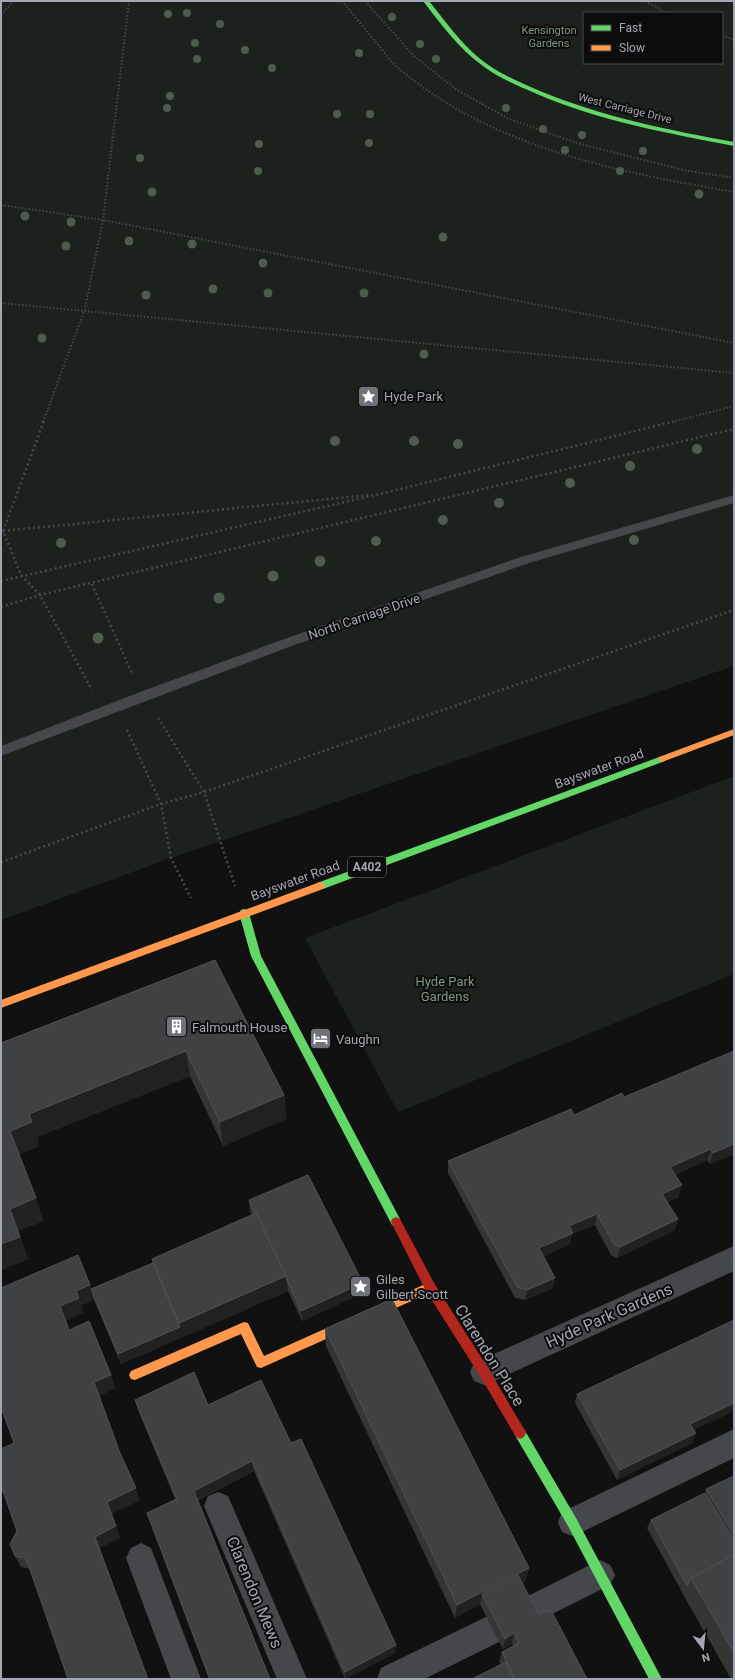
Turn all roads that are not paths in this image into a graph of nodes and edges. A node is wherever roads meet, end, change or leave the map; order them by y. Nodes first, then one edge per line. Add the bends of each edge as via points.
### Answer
1 (426, 1) edge
2 (734, 144) edge
3 (734, 499) edge
4 (734, 732) edge
5 (1, 751) edge
6 (244, 913) junction
7 (1, 1004) edge
8 (734, 1258) edge
9 (430, 1287) junction
10 (484, 1372) junction
11 (135, 1376) dead end
12 (734, 1442) edge
13 (218, 1506) dead end
14 (572, 1522) junction
15 (141, 1558) dead end
16 (600, 1575) junction
17 (528, 1611) edge
18 (492, 1629) edge
19 (186, 1679) edge
20 (292, 1679) edge
21 (392, 1679) edge
22 (656, 1679) edge

1 - 2 street, West Carriage Drive via 446,26 482,62 544,96 587,113
3 - 5 lane, North Carriage Drive via 525,560 292,641
4 - 6 street, Bayswater Road / A402
6 - 7 street, Bayswater Road / A402
6 - 9 street, Clarendon Place via 256,956
8 - 10 street, Hyde Park Gardens
9 - 10 street, Clarendon Place
9 - 11 street via 262,1363 244,1327
10 - 14 street, Clarendon Place
12 - 14 street
13 - 20 street, Clarendon Mews
14 - 16 street, Clarendon Place
15 - 19 street
16 - 17 street
16 - 22 street, Clarendon Place
18 - 21 street

